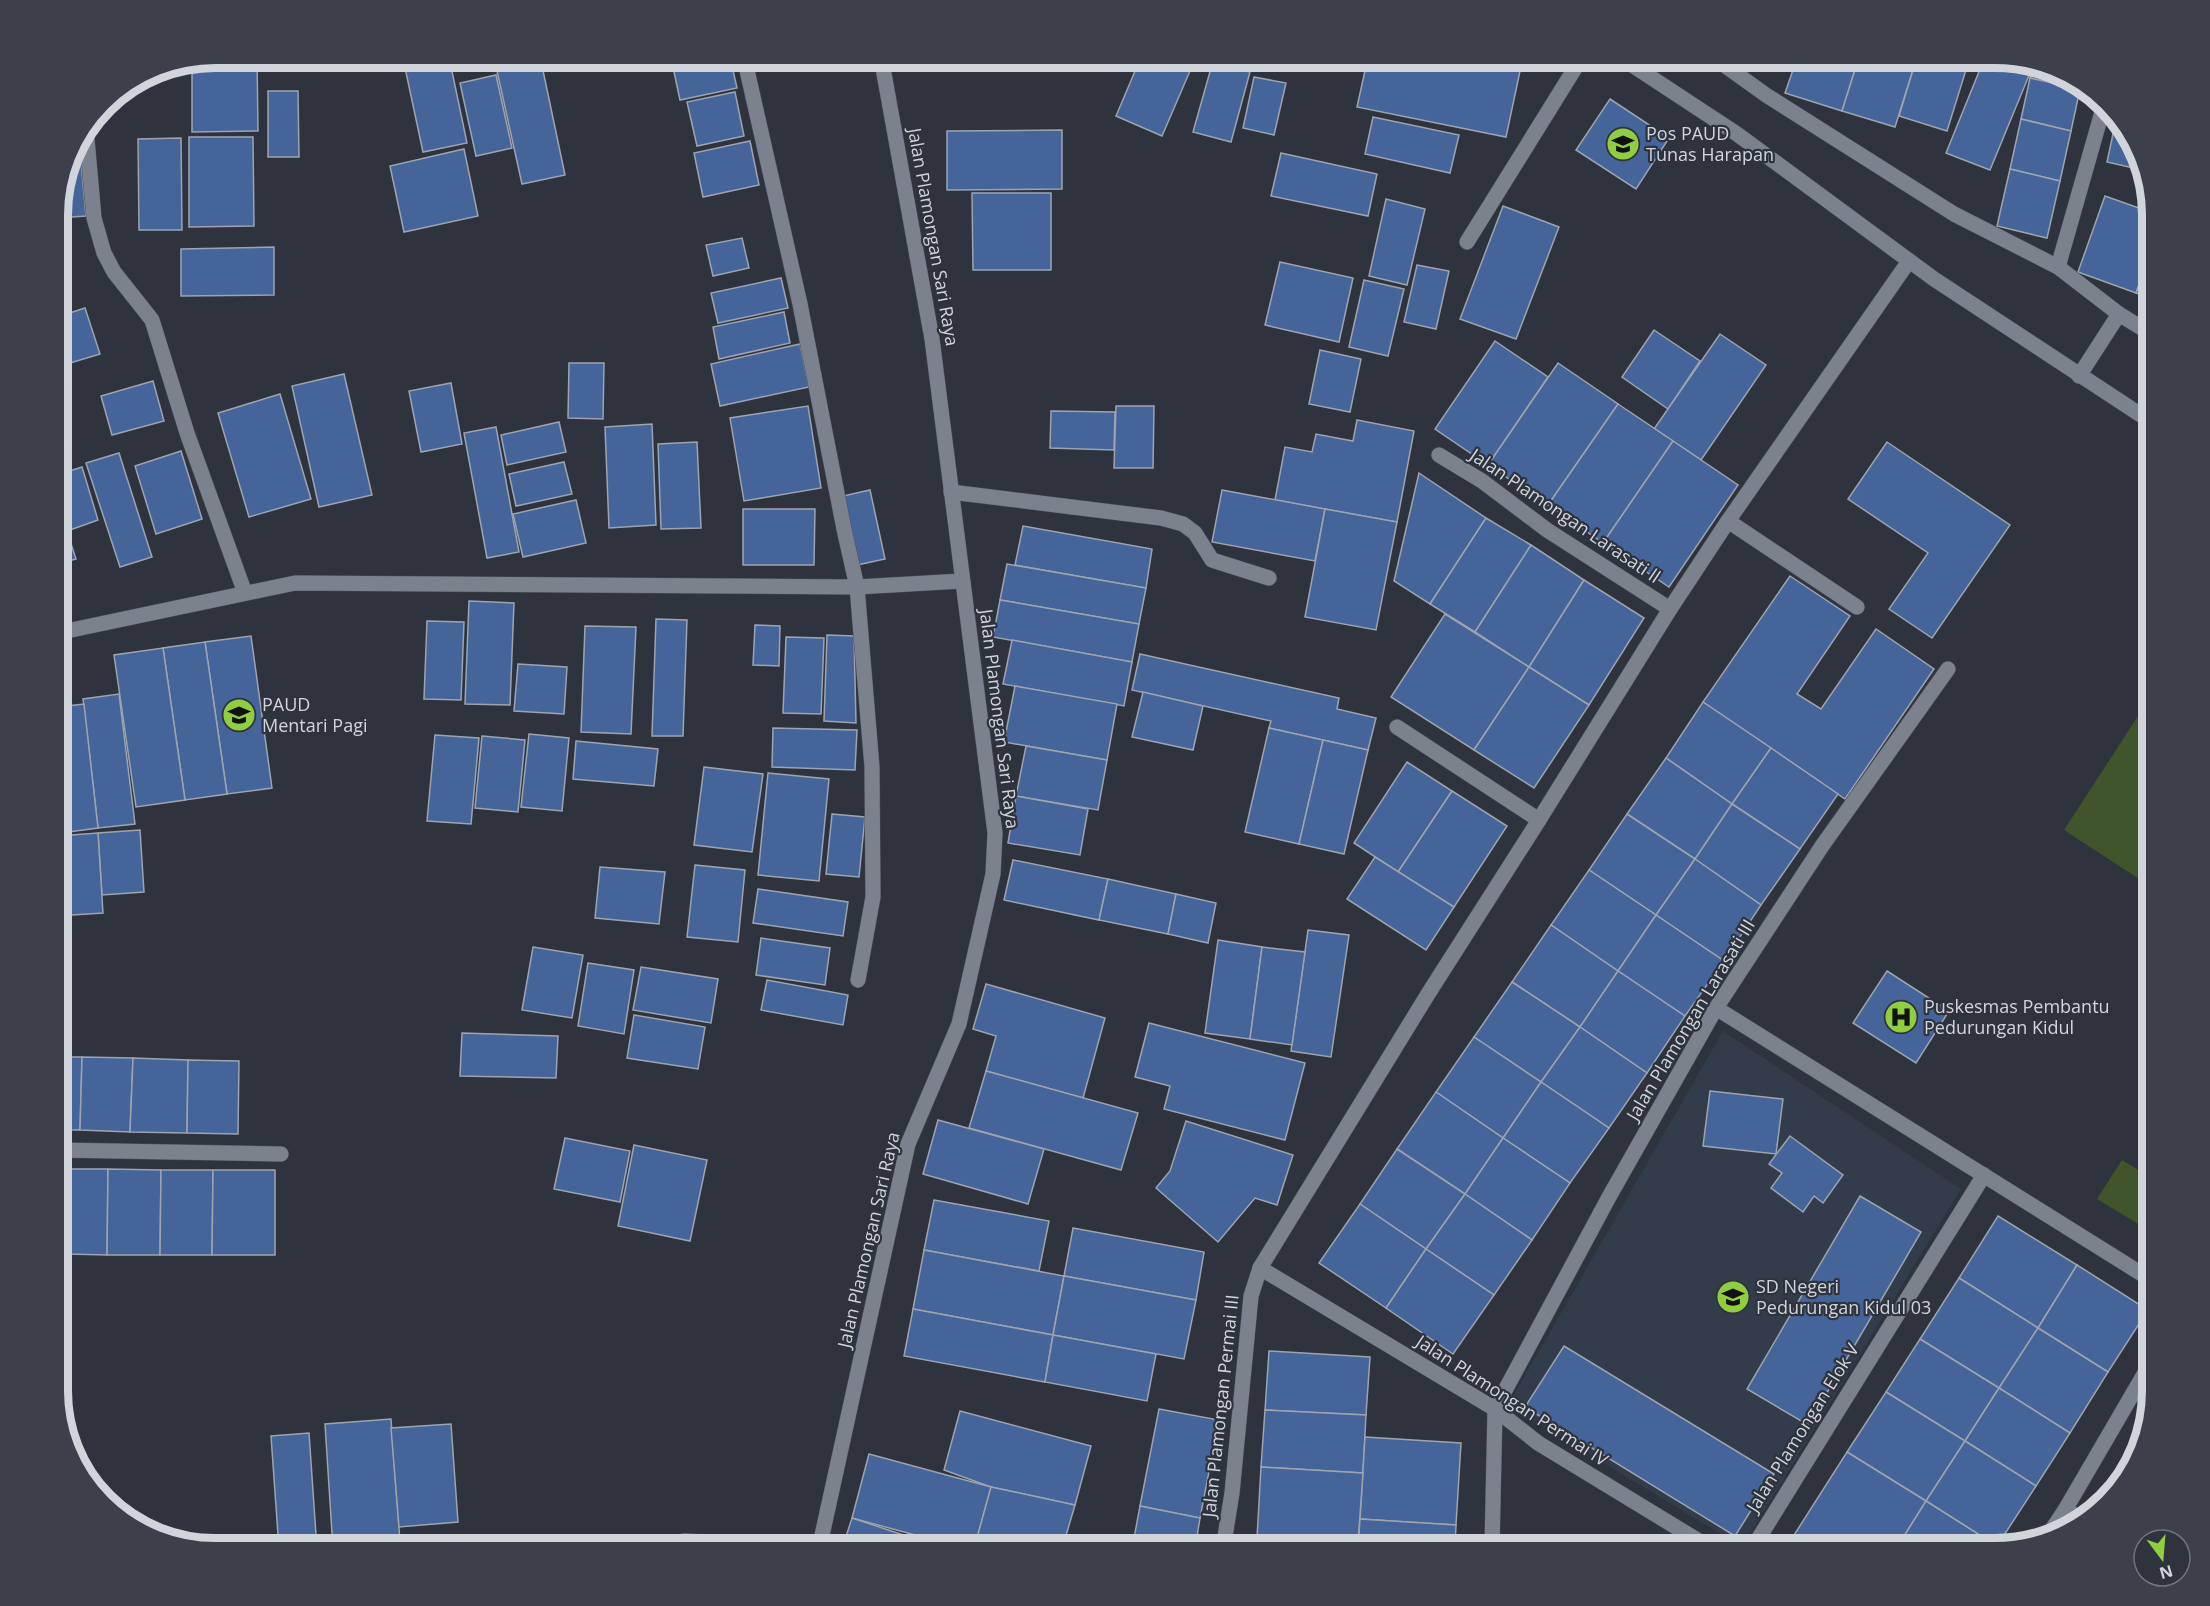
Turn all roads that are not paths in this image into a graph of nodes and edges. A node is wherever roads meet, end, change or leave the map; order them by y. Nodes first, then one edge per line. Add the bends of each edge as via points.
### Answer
1 (1576, 67) edge
2 (1635, 67) edge
3 (1727, 67) edge
4 (746, 68) edge
5 (883, 68) edge
6 (2102, 114) edge
7 (87, 141) edge
8 (1467, 242) dead end
9 (1909, 261) junction
10 (2058, 267) junction
11 (2119, 314) junction
12 (2142, 328) edge
13 (2079, 376) junction
14 (2142, 416) edge
15 (1439, 455) dead end
16 (951, 492) junction
17 (1728, 521) junction
18 (1269, 578) dead end
19 (962, 581) junction
20 (857, 586) junction
21 (245, 593) junction
22 (1857, 607) dead end
23 (1670, 609) junction
24 (68, 631) edge
25 (1948, 669) dead end
26 (1396, 727) dead end
27 (1539, 820) junction
28 (858, 980) dead end
29 (1716, 1008) junction
30 (68, 1149) edge
31 (281, 1154) dead end
32 (1984, 1175) junction
33 (1260, 1268) junction
34 (2142, 1274) edge
35 (2142, 1378) edge
36 (1496, 1409) junction
37 (2065, 1510) junction
38 (2075, 1515) edge
39 (2054, 1526) edge
40 (822, 1538) edge
41 (1226, 1538) edge
42 (1492, 1538) edge
43 (1694, 1538) edge
44 (1759, 1538) edge

1 - 8 street
2 - 9 street via 1737,134
3 - 10 street via 1954,214
4 - 20 street via 800,304
5 - 16 street, Jalan Plamongan Sari Raya via 932,339
6 - 10 street
7 - 21 street via 94,218 104,253 152,320 187,433
9 - 13 street
9 - 17 street, Jalan Plamongan Permai III
10 - 11 street
11 - 12 street
11 - 13 street
13 - 14 street
15 - 23 street, Jalan Plamongan Larasati ll
16 - 18 street via 1161,518 1183,524 1195,533 1212,560
16 - 19 street, Jalan Plamongan Sari Raya
17 - 22 street
17 - 23 street, Jalan Plamongan Permai III
19 - 20 street
19 - 40 street, Jalan Plamongan Sari Raya via 995,833 993,874 959,1024 908,1144
20 - 21 street via 295,583
20 - 28 street via 872,767 873,885
21 - 24 street
23 - 27 street, Jalan Plamongan Permai III
25 - 29 street, Jalan Plamongan Larasati III via 1822,846
26 - 27 street
27 - 33 street, Jalan Plamongan Permai III
29 - 32 street
29 - 36 street, Jalan Plamongan Larasati III
30 - 31 street
32 - 34 street
32 - 44 street, Jalan Plamongan Elok V
33 - 36 street, Jalan Plamongan Permai IV
33 - 41 street, Jalan Plamongan Permai III via 1251,1296
35 - 37 street
36 - 42 street
36 - 43 street, Jalan Plamongan Permai IV via 1538,1443
37 - 38 street
37 - 39 street

